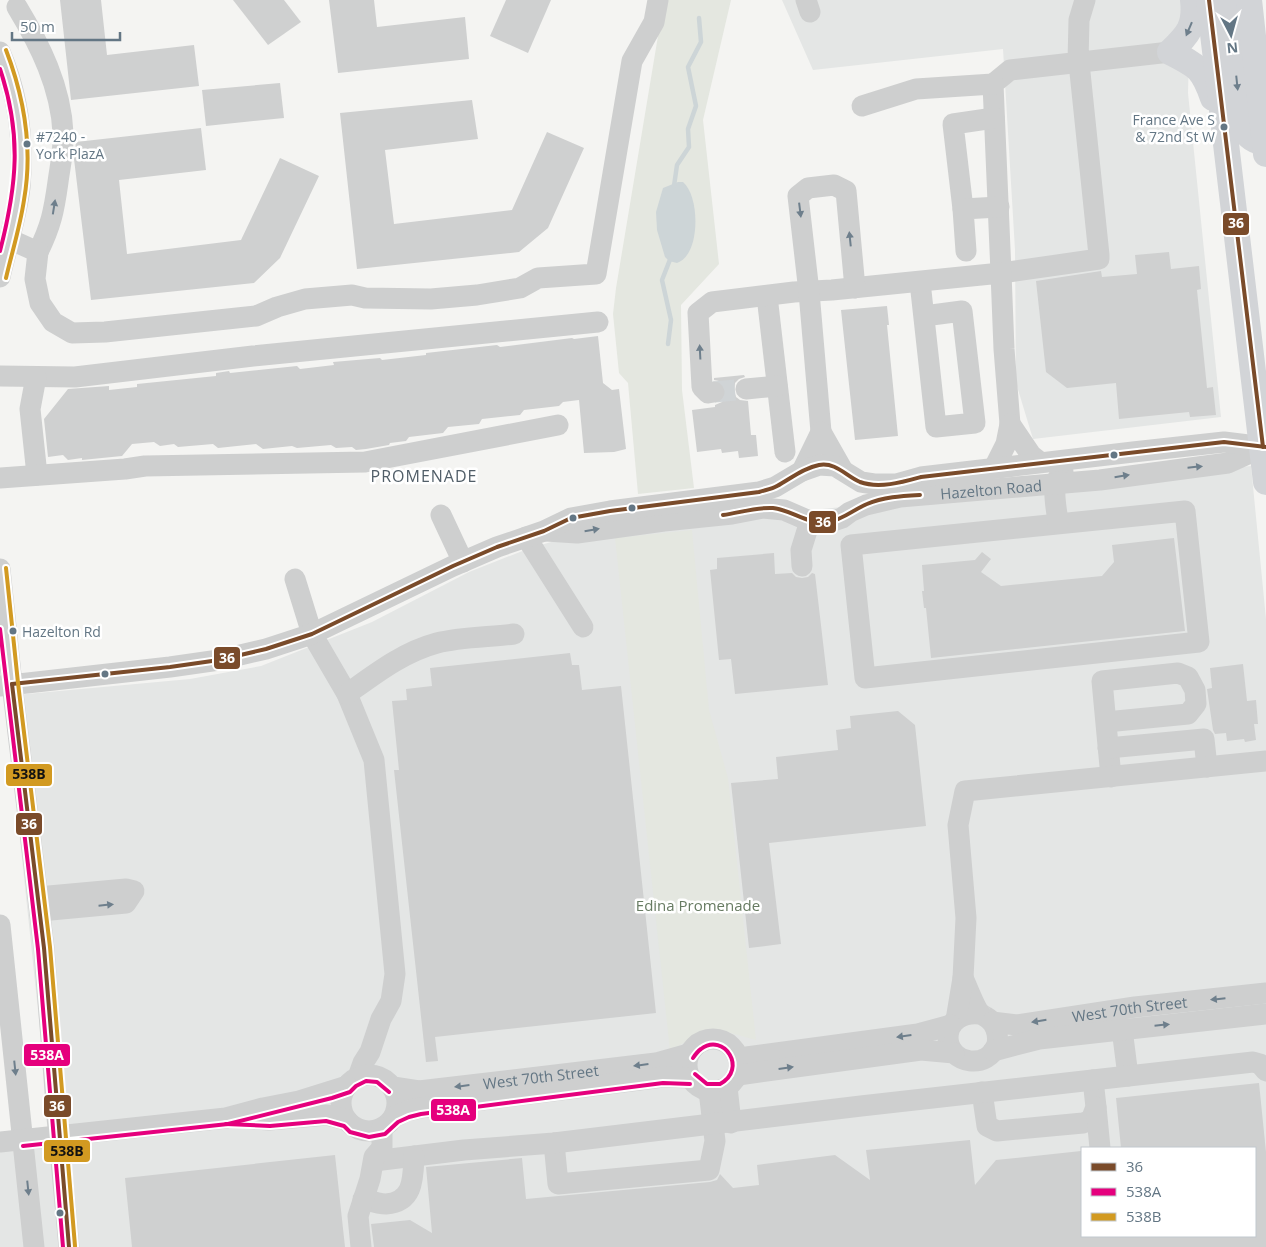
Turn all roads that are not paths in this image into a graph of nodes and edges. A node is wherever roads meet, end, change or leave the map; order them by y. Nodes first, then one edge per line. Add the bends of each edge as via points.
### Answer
1 (658, 0) edge
2 (1085, 0) edge
3 (1193, 0) edge
4 (1209, 0) edge
5 (1228, 0) edge
6 (1249, 0) edge
7 (10, 7) edge
8 (0, 52) edge
9 (1170, 52) junction
10 (1261, 61) edge
11 (1078, 63) junction
12 (992, 84) junction
13 (862, 106) dead end
14 (994, 118) junction
15 (1223, 128) junction
16 (1266, 146) edge
17 (999, 207) junction
18 (963, 209) junction
19 (4, 240) edge
20 (38, 252) junction
21 (966, 252) dead end
22 (1001, 273) junction
23 (0, 278) edge
24 (920, 282) junction
25 (855, 288) junction
26 (809, 292) junction
27 (767, 296) junction
28 (924, 316) junction
29 (598, 322) dead end
30 (0, 376) edge
31 (36, 377) junction
32 (777, 386) junction
33 (746, 389) tunnel mouth
34 (714, 392) dead end
35 (1010, 424) junction
36 (558, 425) dead end
37 (821, 432) junction
38 (1264, 447) edge
39 (785, 452) dead end
40 (1133, 452) junction
41 (1040, 462) junction
42 (994, 468) junction
43 (845, 471) junction
44 (799, 473) junction
45 (37, 475) junction
46 (0, 478) edge
47 (1266, 482) edge
48 (1055, 483) junction
49 (441, 515) dead end
50 (846, 515) junction
51 (804, 519) junction
52 (1058, 524) junction
53 (535, 534) junction
54 (851, 544) junction
55 (463, 562) junction
56 (802, 566) dead end
57 (0, 569) edge
58 (295, 579) dead end
59 (583, 627) dead end
60 (312, 634) junction
61 (514, 634) dead end
62 (6, 685) edge
63 (347, 694) junction
64 (1106, 722) dead end
65 (1108, 748) junction
66 (1266, 761) edge
67 (1207, 767) junction
68 (1111, 777) junction
69 (0, 925) edge
70 (963, 978) junction
71 (1266, 993) edge
72 (1266, 1014) edge
73 (986, 1018) junction
74 (381, 1019) junction
75 (953, 1023) junction
76 (1122, 1029) junction
77 (993, 1051) junction
78 (954, 1053) junction
79 (688, 1054) junction
80 (1266, 1072) edge
81 (1128, 1076) junction
82 (728, 1077) junction
83 (690, 1078) junction
84 (1093, 1080) junction
85 (353, 1082) junction
86 (389, 1083) junction
87 (982, 1092) junction
88 (1096, 1108) junction
89 (226, 1118) junction
90 (388, 1122) junction
91 (721, 1124) junction
92 (354, 1125) junction
93 (58, 1136) junction
94 (22, 1140) junction
95 (0, 1142) edge
96 (554, 1143) junction
97 (1100, 1147) edge
98 (414, 1156) junction
99 (374, 1159) junction
100 (354, 1211) junction
101 (34, 1247) edge
102 (69, 1247) edge
103 (361, 1247) edge

1 - 20 street via 654,22 632,61 596,274 538,278 520,288 477,296 305,299 256,316 72,333 53,322 40,303 35,279
2 - 11 street via 1079,20
3 -> 9 main road via 1192,26 1186,38
4 - 15 main road
5 -> 16 main road via 1242,126 1250,138
6 - 10 main road
20 -> 7 street via 53,213 63,133 55,85 33,34
8 - 19 street via 10,74 22,137 20,188
9 - 11 street
9 - 15 main road via 1199,69 1207,80
10 - 16 main road
11 - 12 street via 1010,70
11 - 22 street via 1099,259
12 - 13 street via 916,89
12 - 14 street
14 - 17 street
14 - 18 street via 953,124
15 - 38 main road
17 - 18 street
17 - 22 street
18 - 21 street
19 - 20 street
19 - 23 street
22 - 24 street
22 - 35 street
24 - 25 street
24 - 28 street
25 - 26 street
25 -> 26 street via 846,191 834,185 808,188 798,196
26 - 27 street
26 - 37 street
27 - 32 street
34 -> 27 street via 708,393 702,387 698,313 712,302
28 - 28 street via 936,427 975,423 962,311
29 - 31 street via 75,377
30 - 31 street
31 - 45 street via 30,409
32 - 33 street
32 - 39 street
35 - 41 street via 1031,455
35 - 42 street via 1006,444
36 - 45 street via 365,462 144,466
37 - 43 street
37 - 44 street
38 - 40 street, Hazelton Road via 1224,442
38 - 47 main road
48 -> 38 street, Hazelton Road via 1228,463
40 - 41 street, Hazelton Road
40 - 48 street via 1096,467 1064,471
41 - 42 street, Hazelton Road
42 - 43 street, Hazelton Road via 885,485 861,482
43 - 44 street, Hazelton Road via 835,466 819,465
43 - 50 street via 855,496 854,504
44 - 51 street via 792,483 790,496 793,510
44 - 53 street, Hazelton Road via 759,492 591,514 572,518
45 - 46 street
48 - 50 street, Hazelton Road via 900,497 878,501
48 - 52 street
49 - 55 street
50 - 51 street, Hazelton Road via 828,523
50 - 54 street
53 -> 51 street, Hazelton Road via 577,533 763,508 784,510
51 - 56 street
52 - 54 street
52 - 54 street via 1186,510 1199,642 865,678
53 - 55 street, Hazelton Road
53 - 59 street
55 - 60 street, Hazelton Road
57 - 62 street
58 - 60 street
60 - 62 street, Hazelton Road via 219,660
60 - 63 street
61 - 63 street via 438,643 420,649 392,662
93 -> 62 street via 39,904
63 - 74 street via 374,760 395,974 390,1001
64 - 65 street
65 - 67 street via 1204,739
65 - 68 street
66 - 67 street
67 - 68 street
68 - 70 street via 966,792 958,825 966,918
69 -> 94 street
70 - 73 street
70 - 75 street
71 -> 73 street, West 70th Street via 1135,1007 1017,1025
76 -> 72 street, West 70th Street
73 - 75 street via 971,1013
73 - 77 street via 998,1036
74 - 85 street via 370,1052
74 - 86 street via 381,1055
75 - 78 street via 948,1040
75 -> 82 street via 918,1034
76 - 77 street, West 70th Street via 1039,1039
76 - 81 street
77 - 78 street via 974,1062
82 -> 78 street via 921,1050
79 - 82 street via 692,1047 706,1039 714,1038 730,1044
79 - 83 street via 686,1062
79 -> 86 street, West 70th Street via 656,1063 419,1091
80 - 81 street via 1260,1064 1253,1062
81 - 84 street
82 - 83 street via 694,1084
82 - 91 street
83 - 90 street, West 70th Street via 663,1077 420,1108
84 - 87 street
84 - 88 street
85 - 86 street via 372,1075
85 - 89 street via 299,1101
85 - 92 street via 343,1094 341,1103 343,1112
86 - 90 street via 397,1099 396,1111
87 - 88 street via 987,1126 997,1131 1083,1123 1091,1120
87 - 91 street
88 - 97 street
89 - 92 street via 268,1120 328,1115
89 - 93 street
90 - 92 street via 368,1131
90 - 99 street via 382,1148
91 - 96 street
91 - 96 street via 709,1175 558,1190
92 - 99 street via 363,1150
93 - 94 street
93 - 102 street
94 - 95 street
94 -> 101 street
96 - 98 street
98 - 99 street
98 - 100 street via 412,1186 401,1200
99 - 100 street
100 - 103 street

